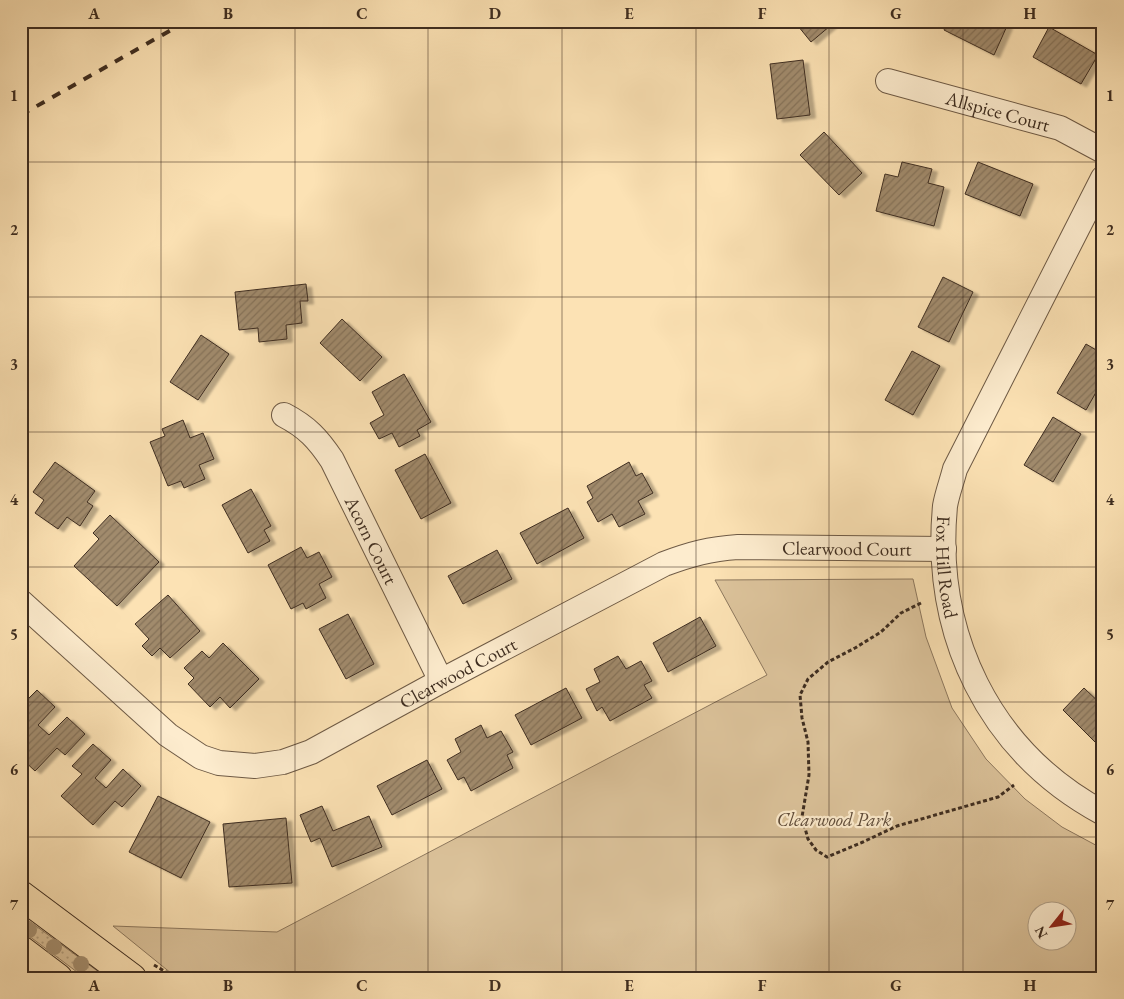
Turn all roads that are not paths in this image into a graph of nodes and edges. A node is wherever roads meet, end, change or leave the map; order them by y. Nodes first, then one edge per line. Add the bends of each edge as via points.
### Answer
1 (888, 81) dead end
2 (1103, 151) edge
3 (1103, 178) edge
4 (284, 415) dead end
5 (944, 549) junction
6 (21, 602) edge
7 (441, 681) junction
8 (1103, 813) edge
9 (21, 895) edge
10 (21, 950) edge
11 (58, 978) edge
12 (132, 978) edge

1 - 2 street, Allspice Court via 1060,128
3 - 5 street, Fox Hill Road via 955,469 946,504
4 - 7 street, Acorn Court via 312,433 332,460
5 - 7 street, Clearwood Court via 738,547 695,552 664,564
5 - 8 street, Fox Hill Road via 953,624 980,693 1023,753 1054,781
6 - 7 street, Clearwood Court via 168,735 201,756 219,763 255,766 284,762 312,752
9 - 12 main road
10 - 11 main road

